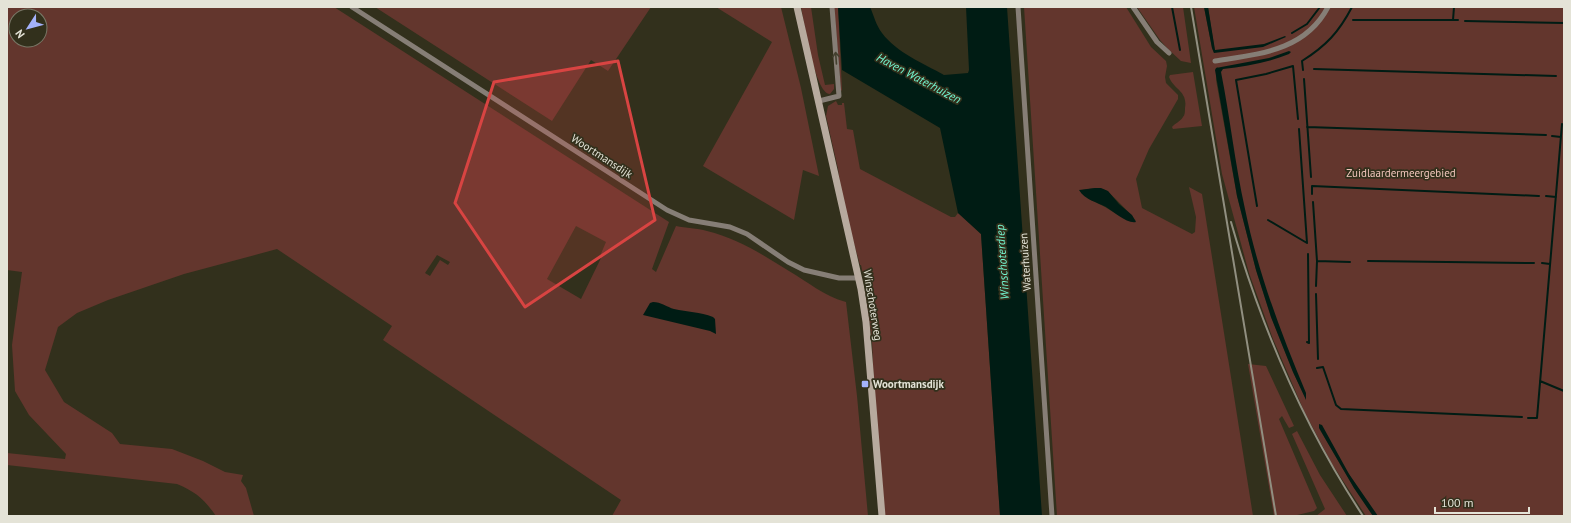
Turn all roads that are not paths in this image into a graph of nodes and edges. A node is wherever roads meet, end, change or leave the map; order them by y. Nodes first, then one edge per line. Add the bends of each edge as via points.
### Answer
1 (352, 7) edge
2 (797, 7) edge
3 (832, 7) edge
4 (1018, 7) edge
5 (1133, 7) edge
6 (1328, 7) edge
7 (1169, 53) dead end
8 (1215, 60) dead end
9 (819, 101) junction
10 (858, 278) junction
11 (882, 516) edge
12 (1052, 516) edge

1 - 10 street, Woortmansdijk via 667,210 690,220 730,227 747,234 804,270 839,278
2 - 9 main road, Winschoterweg
9 -> 3 street via 840,96
4 - 12 street, Waterhuizen
5 - 7 street via 1157,42
6 - 8 street via 1320,20 1294,42 1275,50
9 - 10 main road, Winschoterweg
10 - 11 main road, Winschoterweg via 866,322

